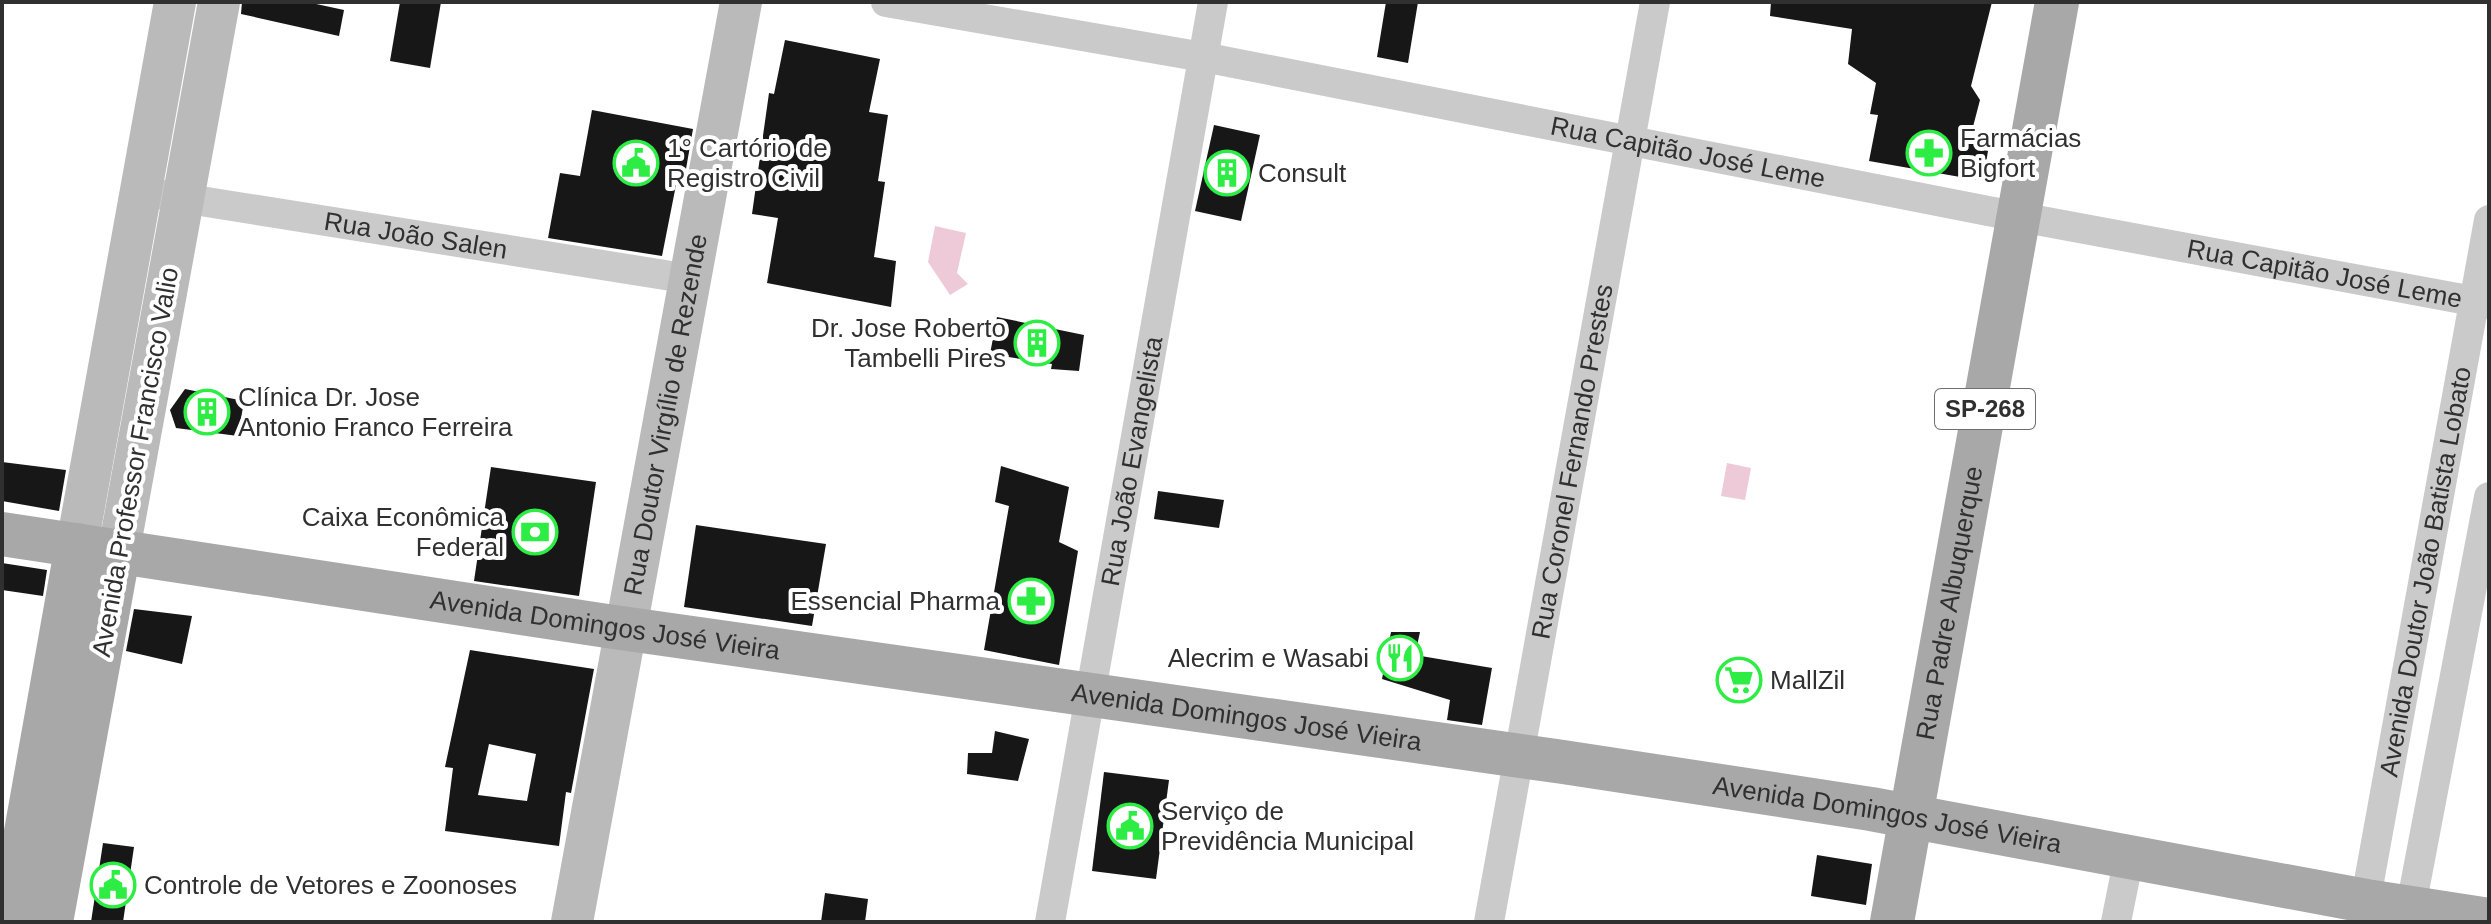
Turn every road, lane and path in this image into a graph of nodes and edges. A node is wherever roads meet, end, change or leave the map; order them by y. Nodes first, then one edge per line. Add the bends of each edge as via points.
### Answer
1 (175, 2) edge
2 (219, 2) edge
3 (741, 2) edge
4 (886, 2) edge
5 (1213, 2) edge
6 (1655, 2) edge
7 (2057, 2) edge
8 (1203, 57) junction
9 (1629, 141) junction
10 (141, 192) junction
11 (183, 199) junction
12 (2020, 217) junction
13 (2489, 220) edge
14 (690, 279) junction
15 (2482, 303) edge
16 (2489, 497) edge
17 (2, 534) edge
18 (98, 548) junction
19 (626, 628) junction
20 (1091, 695) junction
21 (1520, 755) junction
22 (1911, 816) junction
23 (2129, 857) junction
24 (2364, 912) edge
25 (2410, 915) edge
26 (2489, 920) edge
27 (10, 922) edge
28 (51, 922) edge
29 (572, 922) edge
30 (1050, 922) edge
31 (1489, 922) edge
32 (1892, 922) edge
33 (2116, 922) edge

1 - 10 main road, Avenida Professor Francisco Valio
2 - 11 main road, Avenida Professor Francisco Valio
3 - 14 main road, Rua Doutor Virgílio de Rezende
4 - 8 street, Rua Capitão José Leme
5 - 8 street, Rua João Evangelista
6 - 9 street, Rua Coronel Fernando Prestes
7 - 12 main road, Rua Padre Albuquerque / SP-268
8 - 9 street, Rua Capitão José Leme
8 - 20 street, Rua João Evangelista
9 - 12 street, Rua Capitão José Leme
9 - 21 street, Rua Coronel Fernando Prestes
10 - 11 street, Rua João Salen
10 - 18 main road, Avenida Professor Francisco Valio
11 - 14 street, Rua João Salen
11 - 18 main road, Avenida Professor Francisco Valio
12 - 15 street, Rua Capitão José Leme
12 - 22 main road, Rua Padre Albuquerque / SP-268
13 - 15 street, Avenida Doutor João Batista Lobato
14 - 19 main road, Rua Doutor Virgílio de Rezende
15 - 24 street, Avenida Doutor João Batista Lobato
16 - 25 street, Avenida Doutor João Batista Lobato
17 - 18 main road, Avenida Domingos José Vieira
18 - 19 main road, Avenida Domingos José Vieira
18 - 27 main road, Avenida Professor Francisco Valio
18 - 28 main road, Avenida Professor Francisco Valio
19 - 20 main road, Avenida Domingos José Vieira
19 - 29 main road, Rua Doutor Virgílio de Rezende
20 - 21 main road, Avenida Domingos José Vieira
20 - 30 street, Rua João Evangelista
21 - 22 main road, Avenida Domingos José Vieira
21 - 31 street, Rua Coronel Fernando Prestes
22 - 23 main road, Avenida Domingos José Vieira
22 - 32 main road, Rua Padre Albuquerque / SP-268
23 - 24 main road, Avenida Domingos José Vieira
23 - 33 street
24 - 25 main road, Avenida Domingos José Vieira
25 - 26 main road, Avenida Domingos José Vieira

